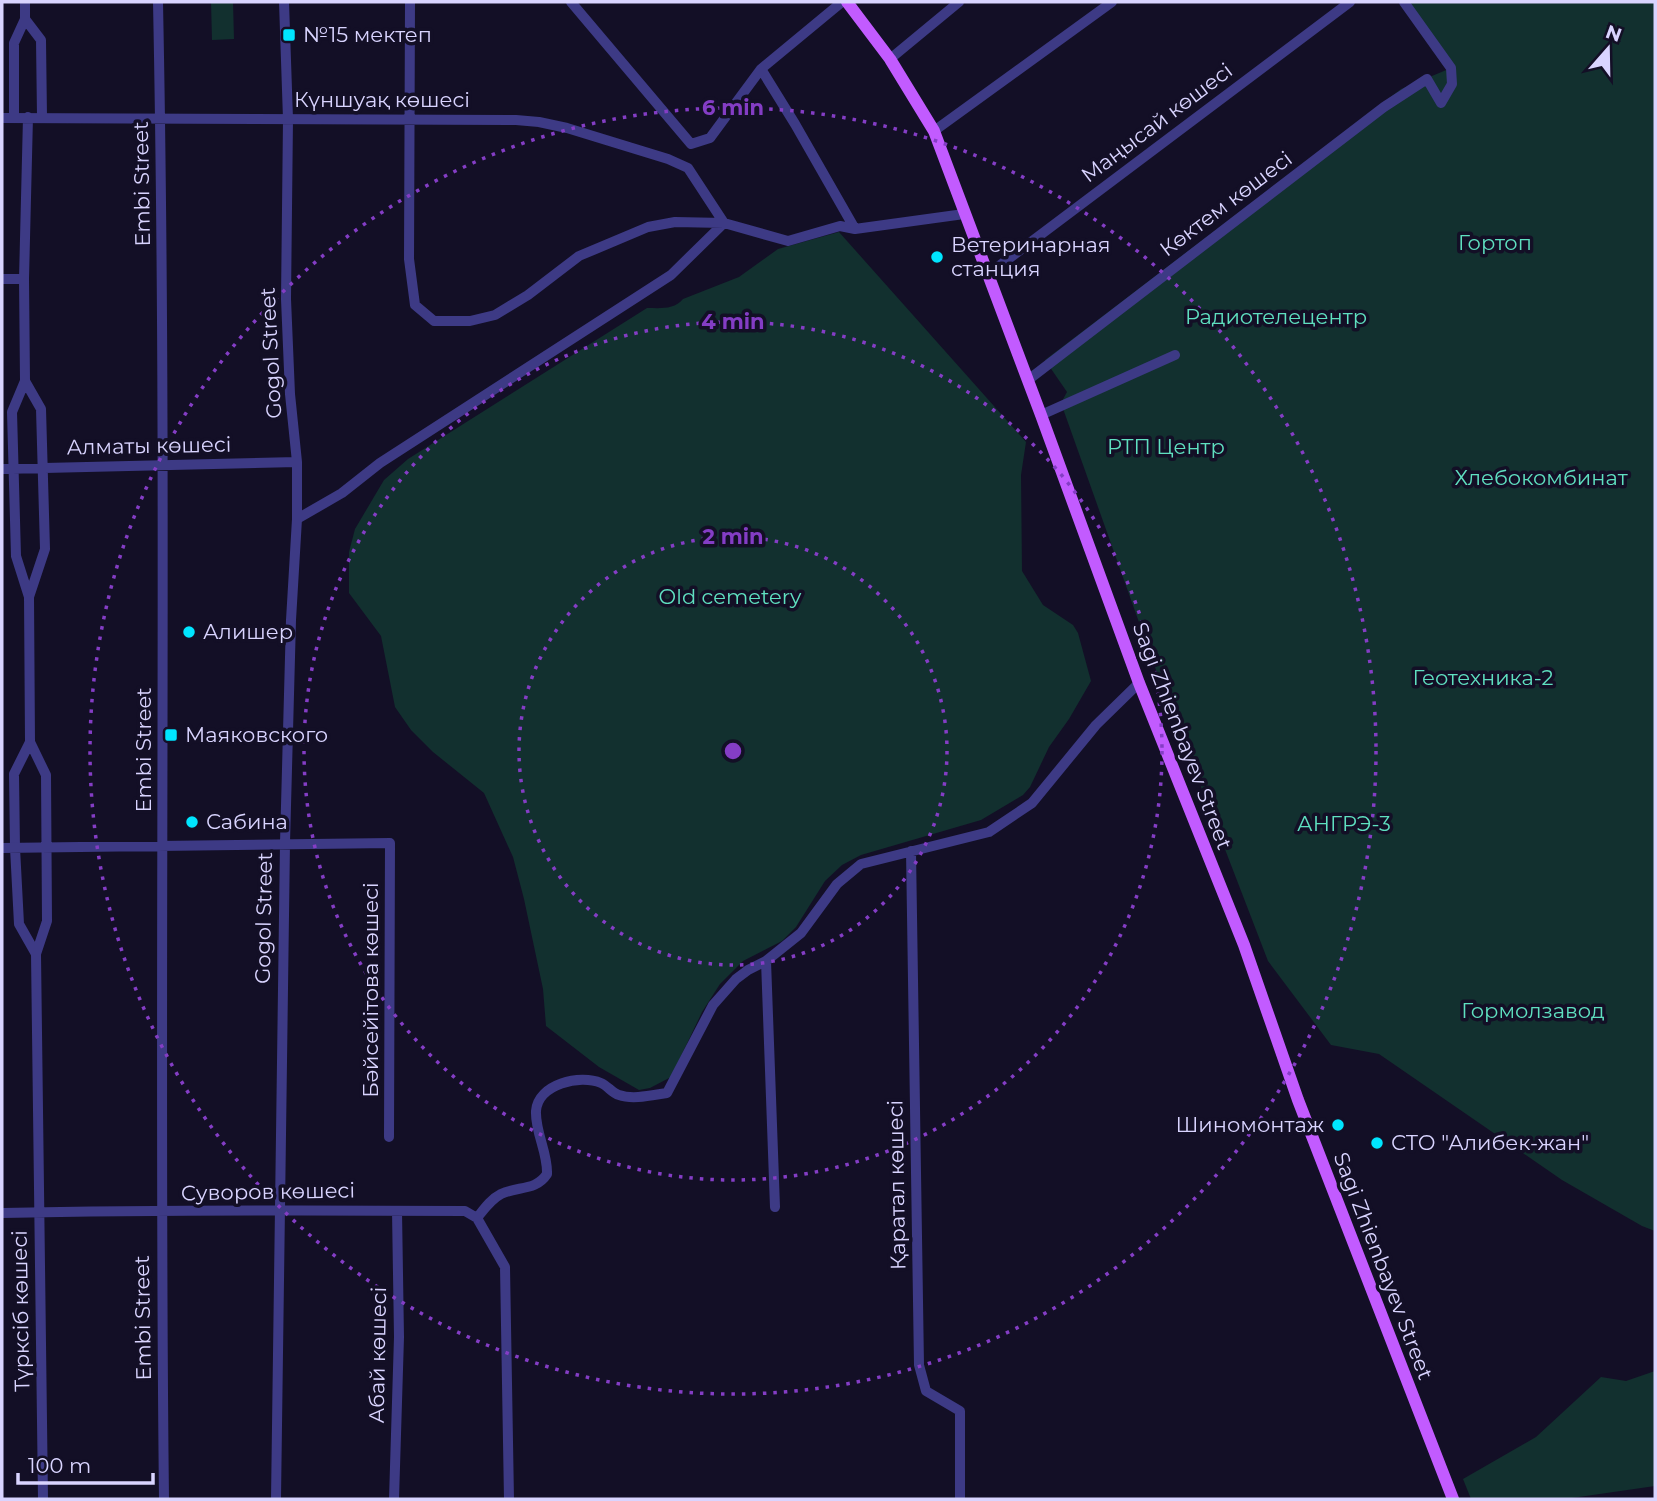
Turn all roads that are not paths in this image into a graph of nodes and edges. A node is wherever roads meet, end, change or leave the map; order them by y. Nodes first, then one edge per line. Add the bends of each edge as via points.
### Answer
1 (25, 2) edge
2 (158, 2) edge
3 (284, 2) edge
4 (410, 2) edge
5 (571, 2) edge
6 (845, 2) edge
7 (959, 2) edge
8 (1112, 2) edge
9 (1350, 2) edge
10 (1404, 2) edge
11 (25, 19) junction
12 (890, 60) junction
13 (761, 69) junction
14 (28, 117) junction
15 (42, 117) junction
16 (2, 118) edge
17 (14, 118) junction
18 (161, 118) junction
19 (288, 119) junction
20 (411, 119) junction
21 (933, 131) junction
22 (691, 144) junction
23 (688, 168) junction
24 (964, 214) junction
25 (724, 223) junction
26 (855, 229) junction
27 (987, 275) junction
28 (2, 279) edge
29 (24, 279) junction
30 (1175, 355) dead end
31 (1028, 380) junction
32 (25, 381) junction
33 (1041, 415) junction
34 (297, 462) junction
35 (164, 464) junction
36 (43, 467) junction
37 (7, 469) edge
38 (297, 519) junction
39 (29, 597) junction
40 (1139, 683) junction
41 (30, 742) junction
42 (285, 844) junction
43 (163, 846) junction
44 (47, 847) junction
45 (2, 848) edge
46 (15, 848) junction
47 (911, 851) junction
48 (36, 954) junction
49 (766, 961) junction
50 (389, 1138) dead end
51 (775, 1207) dead end
52 (279, 1210) junction
53 (397, 1211) junction
54 (39, 1212) junction
55 (2, 1213) edge
56 (161, 1213) junction
57 (477, 1218) junction
58 (43, 1499) edge
59 (164, 1499) edge
60 (276, 1499) edge
61 (394, 1499) edge
62 (509, 1499) edge
63 (960, 1499) edge
64 (1453, 1499) edge

1 - 11 street
2 - 18 street, Embi Street
3 - 19 street, Gogol Street
4 - 20 street
5 - 22 street
6 - 12 main road, Sagi Zhienbayev Street
6 - 13 street
7 - 12 street
8 - 21 street
9 - 27 street, Маңысай көшесі
10 - 31 street, Көктем көшесі via 1451,68 1452,83 1441,103 1427,79 1384,107
11 - 15 street via 41,40
11 - 17 street via 14,43
12 - 21 main road, Sagi Zhienbayev Street
13 - 22 street via 710,138
13 - 26 street
14 - 15 street, Күншуақ көшесі
14 - 17 street, Күншуақ көшесі
14 - 29 street, Түрксіб көшесі
15 - 18 street, Күншуақ көшесі
16 - 17 street, Күншуақ көшесі
18 - 19 street, Күншуақ көшесі
18 - 35 street, Embi Street
19 - 20 street, Күншуақ көшесі
19 - 34 street, Gogol Street via 286,299
20 - 23 street, Күншуақ көшесі via 539,122
20 - 25 street via 409,259 415,305 434,321 461,322 495,315 579,256 648,227 675,222
21 - 24 main road, Sagi Zhienbayev Street
22 - 23 street
23 - 25 street
24 - 26 street
24 - 27 main road, Sagi Zhienbayev Street
25 - 26 street via 788,241 840,226
25 - 38 street via 664,280 415,439 342,494
27 - 31 main road, Sagi Zhienbayev Street
28 - 29 street
29 - 32 street, Түрксіб көшесі
30 - 33 street
31 - 33 main road, Sagi Zhienbayev Street
32 - 36 street, Түрксіб көшесі via 41,409
32 - 37 street, Түрксіб көшесі via 12,412
33 - 40 main road, Sagi Zhienbayev Street
34 - 35 street, Алматы көшесі
34 - 38 street, Gogol Street
35 - 36 street, Алматы көшесі
35 - 43 street, Embi Street
36 - 37 street, Алматы көшесі
36 - 39 street, Түрксіб көшесі via 45,549
37 - 39 street, Түрксіб көшесі via 16,556
38 - 42 street, Gogol Street
39 - 41 street, Түрксіб көшесі
40 - 47 street via 1096,725 1032,803 989,832
40 - 64 main road, Sagi Zhienbayev Street via 1244,945 1298,1100
41 - 44 street, Түрксіб көшесі via 46,775
41 - 46 street, Түрксіб көшесі via 14,774
42 - 43 street
42 - 50 street, Бәйсейітова көшесі via 390,844
42 - 52 street, Gogol Street
43 - 44 street
43 - 56 street, Embi Street
44 - 46 street
44 - 48 street, Түрксіб көшесі via 47,921
45 - 46 street
46 - 48 street, Түрксіб көшесі via 19,924
47 - 49 street via 861,864 837,884 801,933
47 - 63 street, Қаратал көшесі via 919,1365 926,1391 960,1411
48 - 54 street, Түрксіб көшесі
49 - 51 street
49 - 57 street via 736,979 713,1005 667,1093 619,1095 588,1079 548,1089 536,1109 547,1174 533,1187 493,1199
52 - 53 street, Суворов көшесі
52 - 56 street, Суворов көшесі
52 - 60 street, Gogol Street
53 - 57 street, Суворов көшесі via 465,1212
53 - 61 street, Абай көшесі
54 - 55 street, Суворов көшесі
54 - 56 street, Суворов көшесі
54 - 58 street, Түрксіб көшесі
56 - 59 street, Embi Street
57 - 62 street via 505,1267

